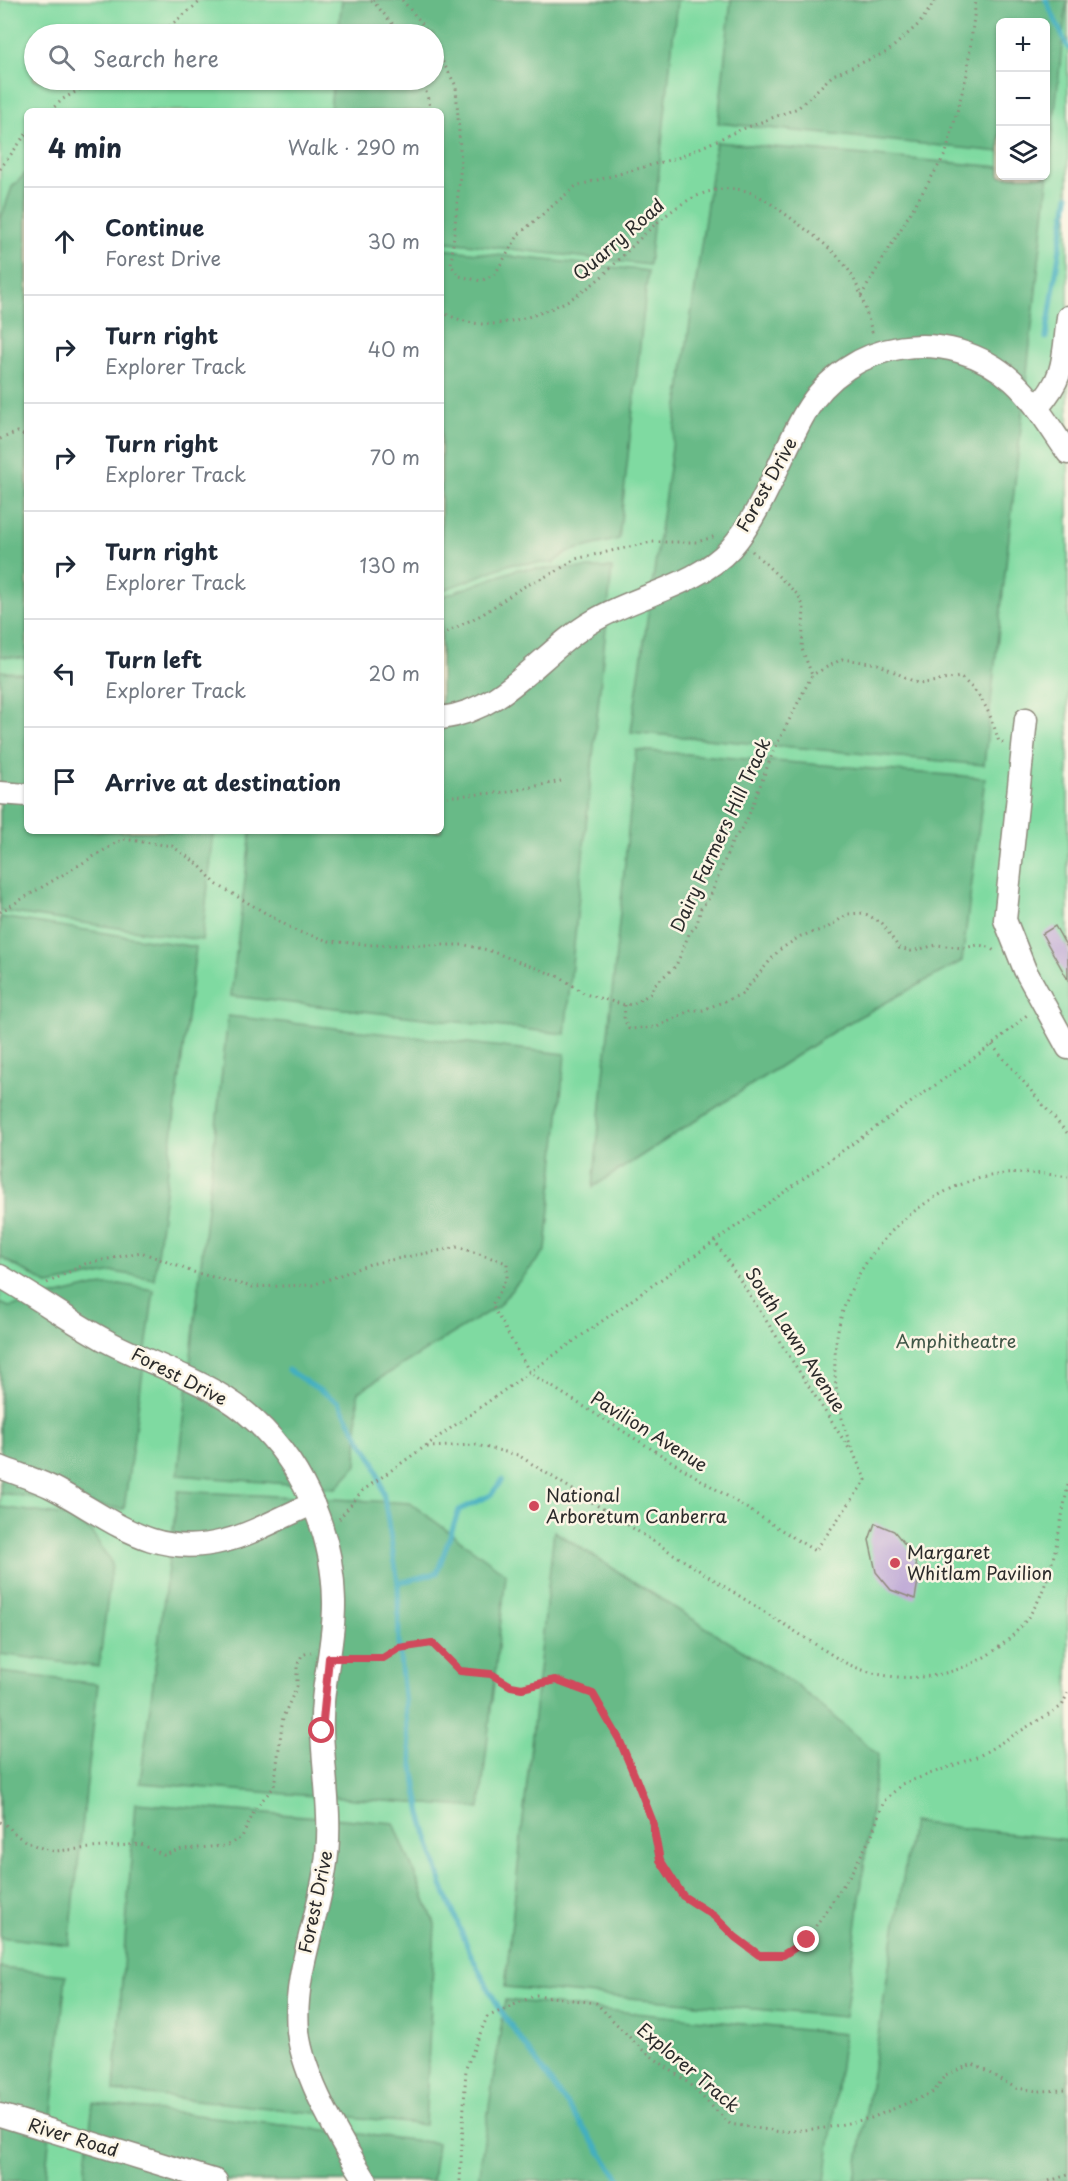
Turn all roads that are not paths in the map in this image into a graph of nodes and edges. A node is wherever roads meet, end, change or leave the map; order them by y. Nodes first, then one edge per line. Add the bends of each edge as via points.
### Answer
1 (1068, 317) edge
2 (1037, 408) junction
3 (1068, 453) edge
4 (444, 717) edge
5 (1026, 718) road end
6 (0, 793) edge
7 (24, 795) edge
8 (1068, 1048) edge
9 (0, 1276) edge
10 (0, 1467) edge
11 (313, 1504) junction
12 (0, 2115) edge
13 (360, 2179) edge
14 (216, 2181) edge

1 - 2 street via 1061,375
2 - 3 street, Forest Drive
2 - 4 street, Forest Drive via 1014,381 964,352 928,346 877,352 841,373 806,411 747,524 715,562 695,576 596,619 486,705
5 - 8 street via 1004,910 1011,940
6 - 7 street
9 - 11 street, Forest Drive via 104,1340 180,1373 245,1413 281,1450
10 - 11 street via 49,1486 109,1522 156,1542 183,1548 226,1541
11 - 13 street, Forest Drive via 324,1536 334,1600 322,1731 329,1835 298,1996 298,2033 313,2082
12 - 14 street, River Road

